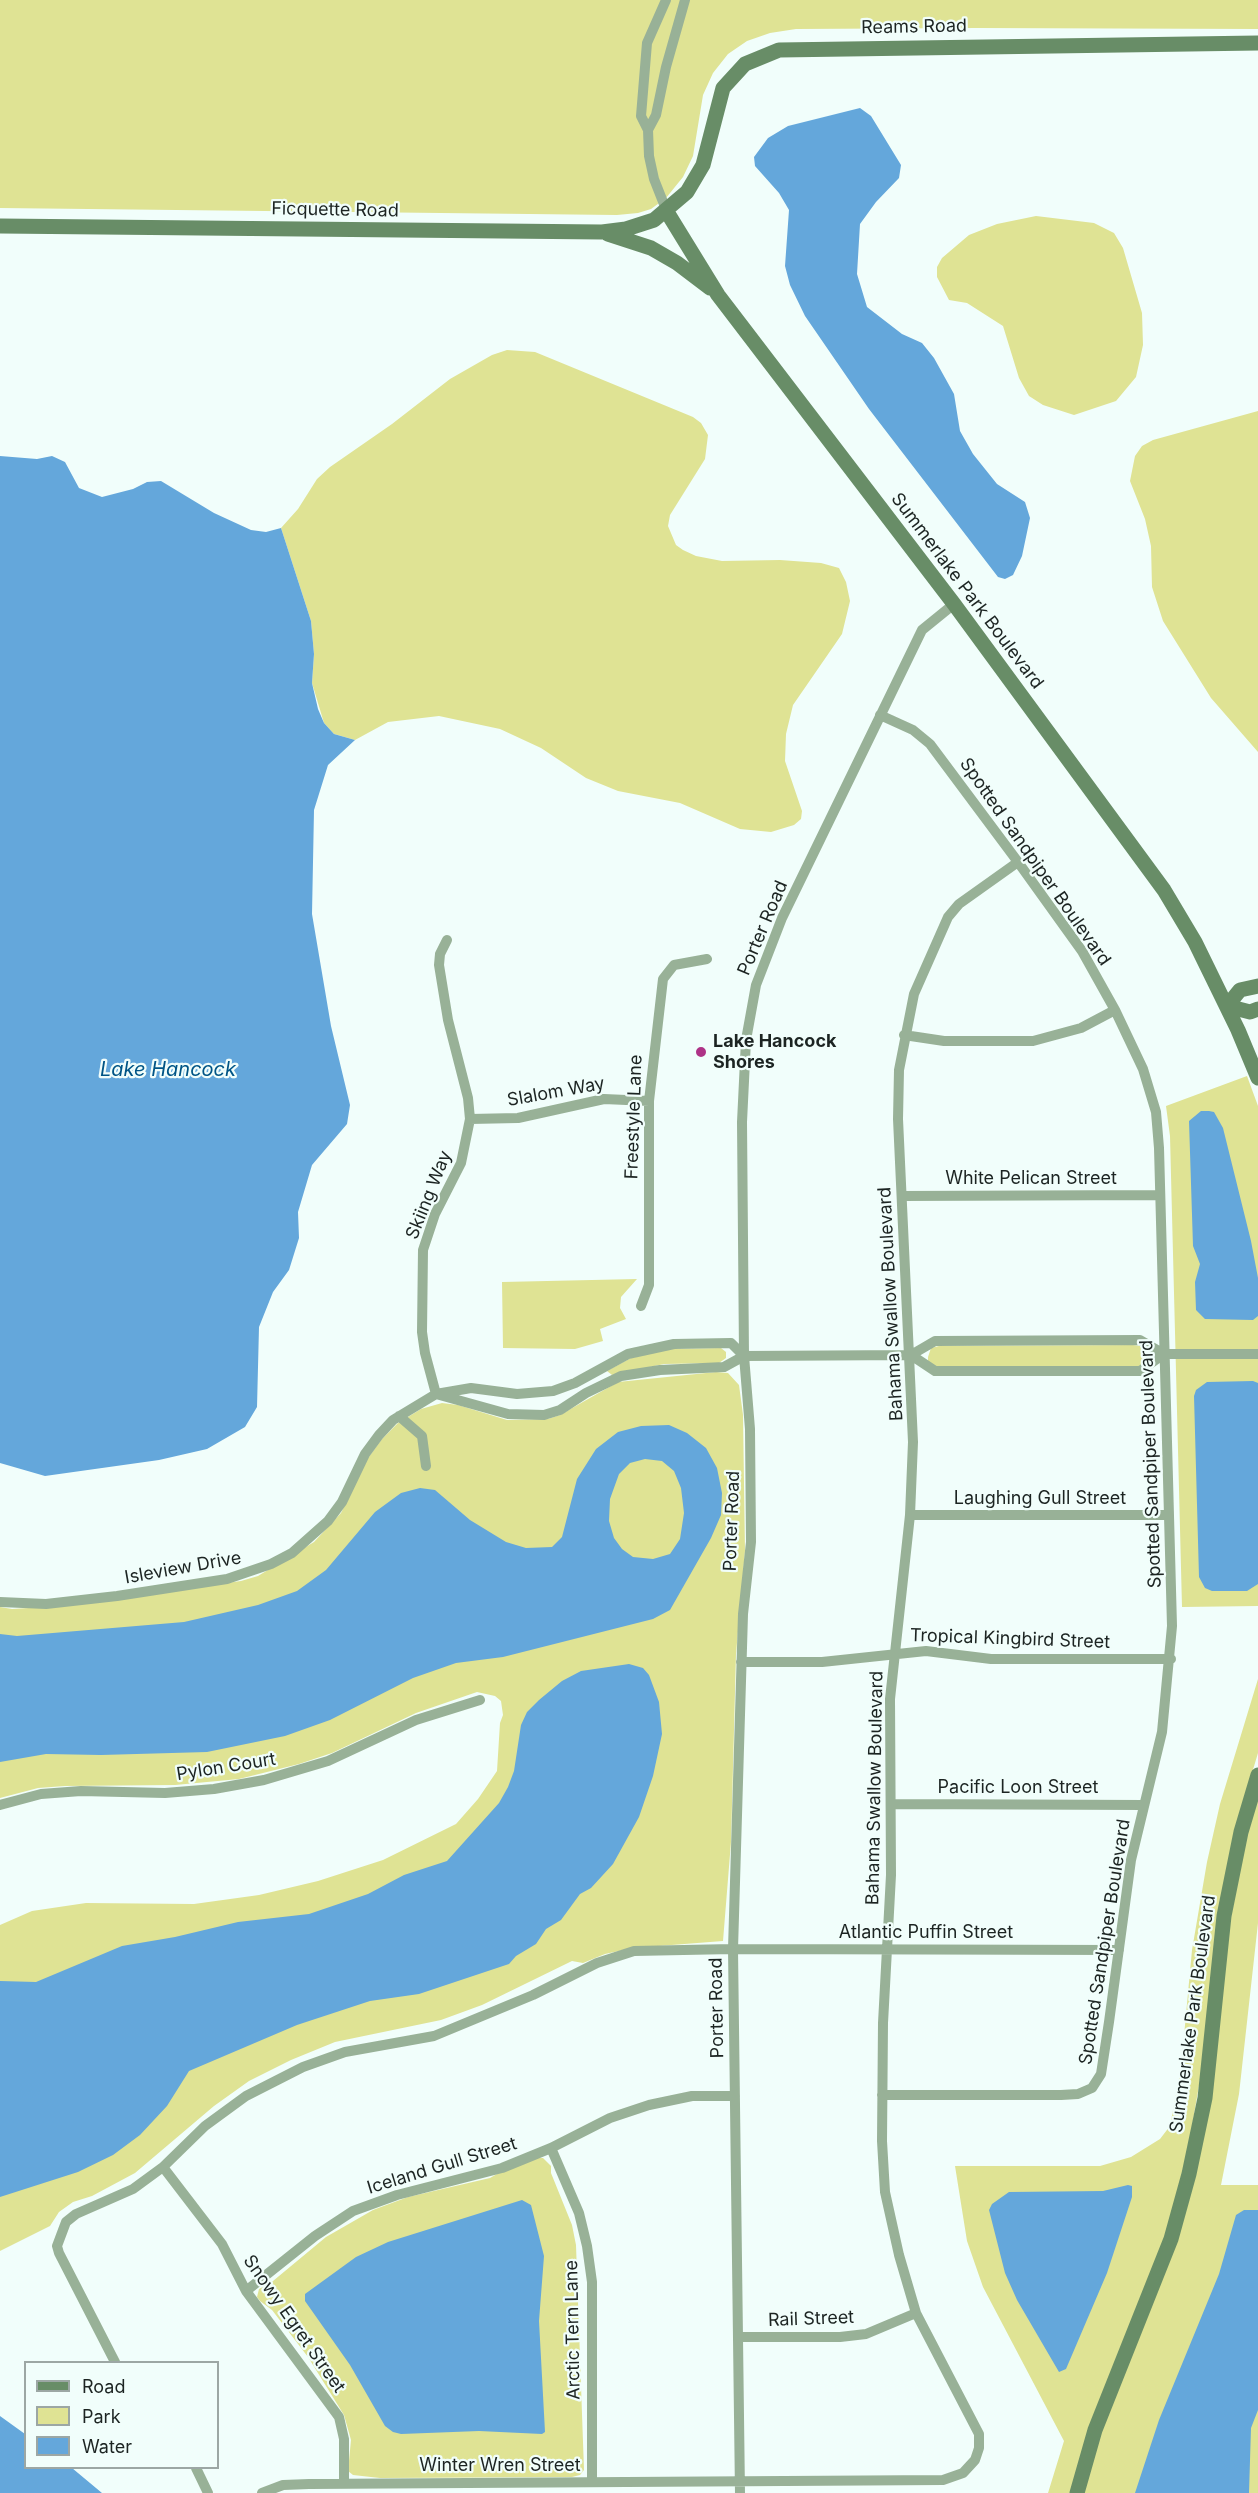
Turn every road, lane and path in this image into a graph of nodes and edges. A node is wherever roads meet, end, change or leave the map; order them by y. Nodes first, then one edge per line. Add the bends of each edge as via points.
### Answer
1 (666, 0) edge
2 (685, 0) edge
3 (655, 22) junction
4 (675, 30) junction
5 (1258, 43) edge
6 (648, 130) junction
7 (667, 212) junction
8 (0, 226) edge
9 (602, 232) junction
10 (718, 295) junction
11 (954, 604) junction
12 (880, 715) junction
13 (1018, 862) junction
14 (447, 940) dead end
15 (707, 959) dead end
16 (1258, 986) edge
17 (1227, 1006) junction
18 (1258, 1009) edge
19 (1115, 1010) junction
20 (904, 1035) junction
21 (1258, 1078) edge
22 (649, 1101) junction
23 (470, 1119) junction
24 (1160, 1195) junction
25 (902, 1196) junction
26 (641, 1306) dead end
27 (1164, 1354) junction
28 (1258, 1354) edge
29 (911, 1355) junction
30 (744, 1356) junction
31 (597, 1371) junction
32 (604, 1383) junction
33 (436, 1394) junction
34 (399, 1416) junction
35 (426, 1466) dead end
36 (910, 1515) junction
37 (1169, 1515) junction
38 (0, 1602) edge
39 (895, 1653) junction
40 (1171, 1659) junction
41 (741, 1662) junction
42 (480, 1700) dead end
43 (1258, 1775) edge
44 (0, 1804) edge
45 (891, 1804) junction
46 (1144, 1805) junction
47 (733, 1949) junction
48 (886, 1950) junction
49 (1119, 1950) junction
50 (882, 2095) junction
51 (735, 2096) junction
52 (551, 2148) junction
53 (162, 2167) junction
54 (246, 2290) junction
55 (916, 2313) junction
56 (738, 2337) junction
57 (114, 2361) edge
58 (196, 2469) edge
59 (740, 2480) junction
60 (592, 2481) junction
61 (344, 2483) junction
62 (504, 2488) edge
63 (208, 2493) edge
64 (262, 2493) edge
65 (740, 2493) edge
66 (1077, 2493) edge

1 - 3 street, Summerlake Park Boulevard
2 - 4 street, Summerlake Park Boulevard
3 - 4 street
3 - 6 street, Summerlake Park Boulevard via 647,43 643,76 641,116
4 - 6 street, Summerlake Park Boulevard via 656,115
5 - 7 main road, Reams Road via 779,50 745,64 723,88 703,165 687,192
6 - 7 street, Summerlake Park Boulevard via 649,156
7 - 9 main road, Ficquette Road via 641,225
7 - 10 main road, Summerlake Park Boulevard
8 - 9 main road, Ficquette Road
9 - 10 main road via 651,248
10 - 11 main road, Summerlake Park Boulevard
11 - 12 street, Porter Road via 922,630
11 - 17 main road, Summerlake Park Boulevard via 1164,890
12 - 13 street, Spotted Sandpiper Boulevard via 913,730 930,744
12 - 30 street, Porter Road via 782,918 756,985 743,1071
13 - 19 street, Spotted Sandpiper Boulevard via 1082,951
13 - 20 street, Bahama Swallow Boulevard via 959,904 948,917 914,994
14 - 23 street, Skiing Way via 439,965
15 - 22 street, Freestyle Lane via 674,965 663,979
16 - 17 main road via 1240,990
17 - 18 main road via 1250,1012
17 - 21 main road, Summerlake Park Boulevard
19 - 20 street via 1081,1028 1032,1041 944,1041
19 - 24 street, Spotted Sandpiper Boulevard via 1143,1069 1156,1112
20 - 25 street, Bahama Swallow Boulevard via 898,1119
22 - 23 street, Slalom Way via 604,1099 518,1118
22 - 26 street, Freestyle Lane via 649,1285
23 - 33 street, Skiing Way via 461,1163 435,1214 423,1250 422,1332
24 - 25 street, White Pelican Street
24 - 27 street, Spotted Sandpiper Boulevard
25 - 29 street, Bahama Swallow Boulevard
27 - 28 street
27 - 29 street via 1140,1340 935,1341
27 - 29 street via 1140,1371 935,1371
27 - 37 street, Spotted Sandpiper Boulevard
29 - 30 street
29 - 36 street, Bahama Swallow Boulevard
30 - 31 street, Isleview Drive via 731,1343 674,1344 628,1354
30 - 32 street via 724,1367 660,1370
30 - 41 street, Porter Road via 750,1429 751,1542
31 - 32 street
31 - 33 street, Isleview Drive via 540,1394 471,1388
32 - 33 street via 560,1410 544,1415 508,1414
33 - 34 street, Isleview Drive
34 - 35 street via 422,1436
34 - 38 street, Isleview Drive via 365,1454 342,1502 328,1521 292,1553 271,1564 227,1580 117,1596 46,1604
36 - 37 street, Laughing Gull Street
36 - 39 street, Bahama Swallow Boulevard
37 - 40 street, Spotted Sandpiper Boulevard
39 - 40 street, Tropical Kingbird Street via 935,1651 991,1659
39 - 41 street, Tropical Kingbird Street via 822,1662
39 - 45 street, Bahama Swallow Boulevard via 890,1699
40 - 46 street, Spotted Sandpiper Boulevard via 1162,1732
41 - 47 street, Porter Road
42 - 44 street, Pylon Court via 416,1720 328,1761 264,1780 165,1793 41,1794
43 - 66 main road, Summerlake Park Boulevard via 1241,1832 1224,1916 1205,2098 1190,2174 1171,2239 1095,2430
45 - 46 street, Pacific Loon Street
45 - 48 street, Bahama Swallow Boulevard
46 - 49 street, Spotted Sandpiper Boulevard via 1131,1860
47 - 48 street, Atlantic Puffin Street
47 - 51 street, Porter Road
47 - 53 street, Atlantic Puffin Street via 634,1951 597,1963 533,1995 434,2036 345,2052 303,2067 246,2096
48 - 49 street, Atlantic Puffin Street
48 - 50 street, Bahama Swallow Boulevard
49 - 50 street, Spotted Sandpiper Boulevard via 1101,2074 1092,2088 1061,2095
50 - 55 street, Bahama Swallow Boulevard via 885,2192
51 - 52 street, Iceland Gull Street via 692,2096 649,2105 610,2118
51 - 56 street, Porter Road
52 - 54 street, Iceland Gull Street via 502,2168 397,2195 353,2211
52 - 60 street, Arctic Tern Lane via 579,2213 592,2282
53 - 54 street, Snowy Egret Street via 222,2244
53 - 57 street, Atlantic Puffin Street via 133,2189 76,2214 59,2235 59,2253
54 - 61 street, Snowy Egret Street via 339,2416 344,2439
55 - 56 street, Rail Street via 866,2334
55 - 59 street, Bahama Swallow Boulevard via 979,2434 975,2460 963,2473 943,2480
56 - 59 street, Porter Road
58 - 63 street
59 - 60 street, Winter Wren Street
59 - 65 street, Porter Road
60 - 62 street, Winter Wren Street
61 - 62 street, Winter Wren Street
61 - 64 street, Winter Wren Street via 284,2485

